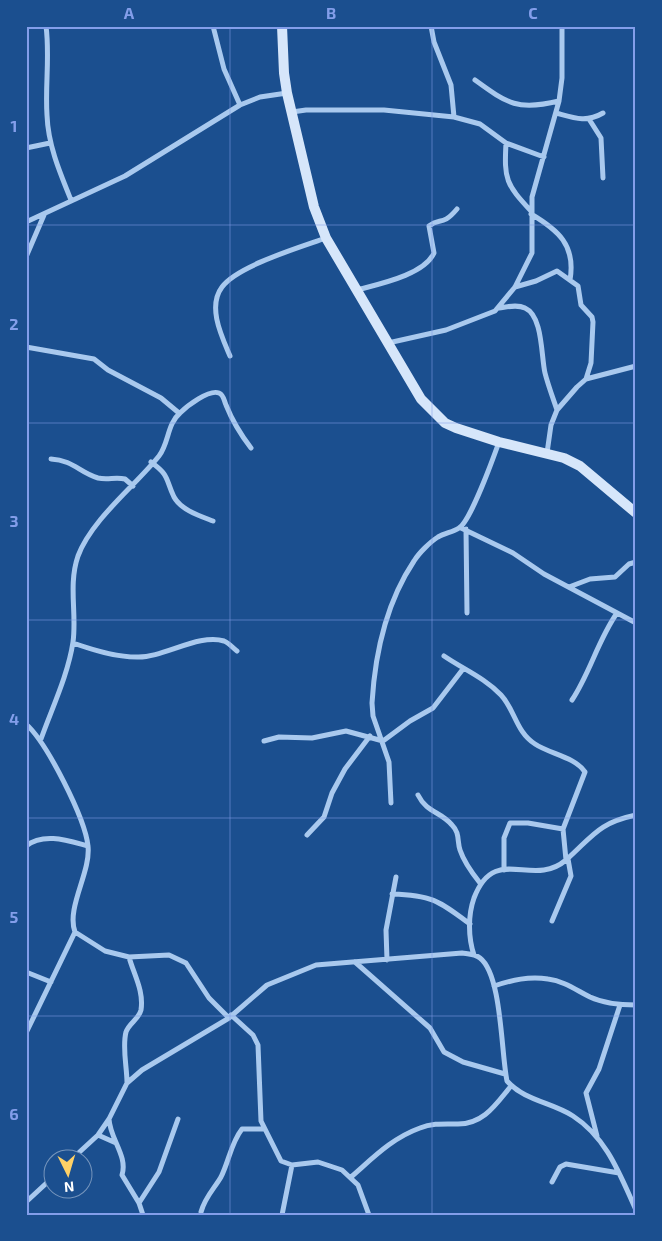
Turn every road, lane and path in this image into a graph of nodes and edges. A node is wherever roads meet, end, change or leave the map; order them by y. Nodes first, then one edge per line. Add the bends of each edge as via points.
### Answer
1 (46, 26) edge
2 (213, 26) edge
3 (282, 26) edge
4 (431, 26) edge
5 (562, 26) edge
6 (475, 80) dead end
7 (287, 93) junction
8 (559, 101) junction
9 (240, 105) junction
10 (292, 112) junction
11 (556, 112) junction
12 (603, 113) dead end
13 (454, 117) junction
14 (589, 119) junction
15 (50, 143) junction
16 (506, 143) junction
17 (26, 148) edge
18 (544, 157) junction
19 (604, 178) dead end
20 (71, 200) junction
21 (457, 210) dead end
22 (531, 212) junction
23 (44, 215) junction
24 (26, 222) edge
25 (326, 238) junction
26 (26, 257) edge
27 (570, 280) junction
28 (516, 287) junction
29 (357, 290) junction
30 (499, 308) junction
31 (388, 343) junction
32 (26, 347) edge
33 (230, 356) dead end
34 (26, 361) edge
35 (636, 366) edge
36 (586, 379) junction
37 (26, 388) edge
38 (557, 410) junction
39 (179, 413) junction
40 (499, 442) junction
41 (251, 448) dead end
42 (547, 453) junction
43 (51, 459) dead end
44 (151, 462) junction
45 (133, 486) junction
46 (636, 513) edge
47 (213, 521) dead end
48 (463, 529) junction
49 (636, 562) edge
50 (569, 587) junction
51 (467, 613) dead end
52 (617, 613) junction
53 (636, 623) edge
54 (73, 643) junction
55 (237, 651) dead end
56 (444, 656) dead end
57 (463, 669) junction
58 (572, 700) dead end
59 (26, 724) edge
60 (370, 736) junction
61 (41, 739) junction
62 (264, 741) dead end
63 (384, 741) junction
64 (418, 795) dead end
65 (391, 803) dead end
66 (636, 815) edge
67 (563, 829) junction
68 (307, 835) dead end
69 (26, 846) edge
70 (88, 846) junction
71 (567, 860) junction
72 (504, 870) junction
73 (396, 877) dead end
74 (480, 883) junction
75 (392, 894) junction
76 (552, 921) dead end
77 (470, 924) junction
78 (75, 932) junction
79 (474, 955) junction
80 (129, 957) junction
81 (387, 960) junction
82 (355, 962) junction
83 (26, 972) edge
84 (50, 982) junction
85 (494, 986) junction
86 (620, 1005) junction
87 (636, 1006) edge
88 (230, 1016) junction
89 (26, 1033) edge
90 (505, 1074) junction
91 (127, 1083) junction
92 (512, 1086) junction
93 (109, 1119) junction
94 (178, 1119) dead end
95 (264, 1129) junction
96 (98, 1135) junction
97 (597, 1136) junction
98 (116, 1143) junction
99 (84, 1148) edge
100 (292, 1165) junction
101 (619, 1174) junction
102 (351, 1177) junction
103 (552, 1182) dead end
104 (42, 1187) edge
105 (26, 1202) edge
106 (139, 1202) junction
107 (636, 1210) edge
108 (201, 1212) dead end
109 (143, 1215) edge
110 (282, 1215) edge
111 (369, 1215) edge

1 - 15 street
2 - 9 street via 224,69
3 - 7 street
4 - 13 street via 451,85
5 - 8 street
6 - 8 street via 520,106
7 - 9 street via 260,97
7 - 10 street
8 - 11 street
9 - 20 street via 125,176
10 - 13 street via 384,110
10 - 25 street via 314,206
11 - 14 street via 574,119
11 - 18 street
12 - 14 street
13 - 16 street via 480,124
14 - 19 street via 601,138
15 - 17 street
15 - 20 street
16 - 18 street
16 - 22 street via 507,181
18 - 22 street
20 - 23 street
21 - 29 street via 443,223 429,226 434,253 425,264 402,276
22 - 27 street via 563,240 572,258
22 - 28 street via 532,252
23 - 24 street
23 - 26 street
25 - 29 street
25 - 33 street via 264,261 222,286 216,312
27 - 28 street via 556,271
27 - 36 street via 578,286 580,305 593,322 591,363
28 - 30 street
29 - 31 street
30 - 31 street via 446,330
30 - 38 street via 518,305 534,316
31 - 40 street via 422,399 445,423
32 - 39 street via 94,359
34 - 37 street
35 - 36 street
36 - 38 street
38 - 42 street
39 - 41 street via 191,403 218,392
39 - 44 street via 173,420 165,446
40 - 42 street
40 - 48 street via 489,473
42 - 46 street via 580,466
43 - 45 street via 63,459 98,478 125,479
44 - 45 street
44 - 47 street via 168,477 174,498 187,510
45 - 54 street via 106,512 79,553 74,570
48 - 50 street via 513,553
48 - 51 street
48 - 63 street via 438,537 414,560 384,623 372,703 373,716
49 - 50 street via 628,564 615,577 590,579
50 - 52 street
52 - 53 street
52 - 58 street via 605,630 582,685
54 - 55 street via 136,658 213,640 225,642
54 - 61 street
56 - 57 street
57 - 63 street via 433,708
57 - 67 street via 491,685 501,695 512,708 523,735 536,745 575,763 585,772
59 - 61 street
60 - 62 street via 336,731 312,738 279,737
60 - 63 street
60 - 68 street via 345,769 324,817
61 - 70 street via 75,807
63 - 65 street via 391,771
64 - 74 street via 423,805 452,824 458,834 460,852
66 - 71 street via 596,830
67 - 71 street
67 - 72 street via 510,823 504,838
69 - 70 street via 54,838
70 - 78 street via 73,918
71 - 72 street via 539,870
71 - 76 street via 571,876
72 - 74 street via 490,873
73 - 75 street
74 - 77 street via 473,901
75 - 77 street via 428,896
75 - 81 street via 386,930
77 - 79 street
78 - 80 street via 105,950
78 - 84 street
79 - 81 street via 438,954
79 - 85 street via 484,962
80 - 88 street via 169,955 186,963 209,998
80 - 91 street via 138,981 141,1003 139,1016 126,1032 124,1042
81 - 82 street
82 - 88 street via 316,965 267,985
82 - 90 street via 430,1028 444,1052 463,1062
83 - 84 street
84 - 89 street
85 - 86 street via 528,978 548,979 573,986 590,997
85 - 90 street
86 - 87 street
86 - 97 street via 599,1070 586,1093
88 - 91 street via 142,1070
88 - 95 street via 253,1035 258,1046 259,1110
90 - 92 street
91 - 93 street
92 - 97 street via 528,1098 572,1116
92 - 102 street via 481,1119 470,1124 430,1125 393,1139
93 - 96 street
93 - 98 street
94 - 106 street via 159,1172
95 - 100 street via 281,1161
95 - 108 street via 242,1129
96 - 98 street
96 - 99 street
97 - 101 street
98 - 106 street via 124,1162 122,1175
100 - 102 street via 318,1162 342,1170
100 - 110 street
101 - 103 street via 566,1164 560,1167
101 - 107 street
102 - 111 street via 358,1185
104 - 105 street
106 - 109 street

